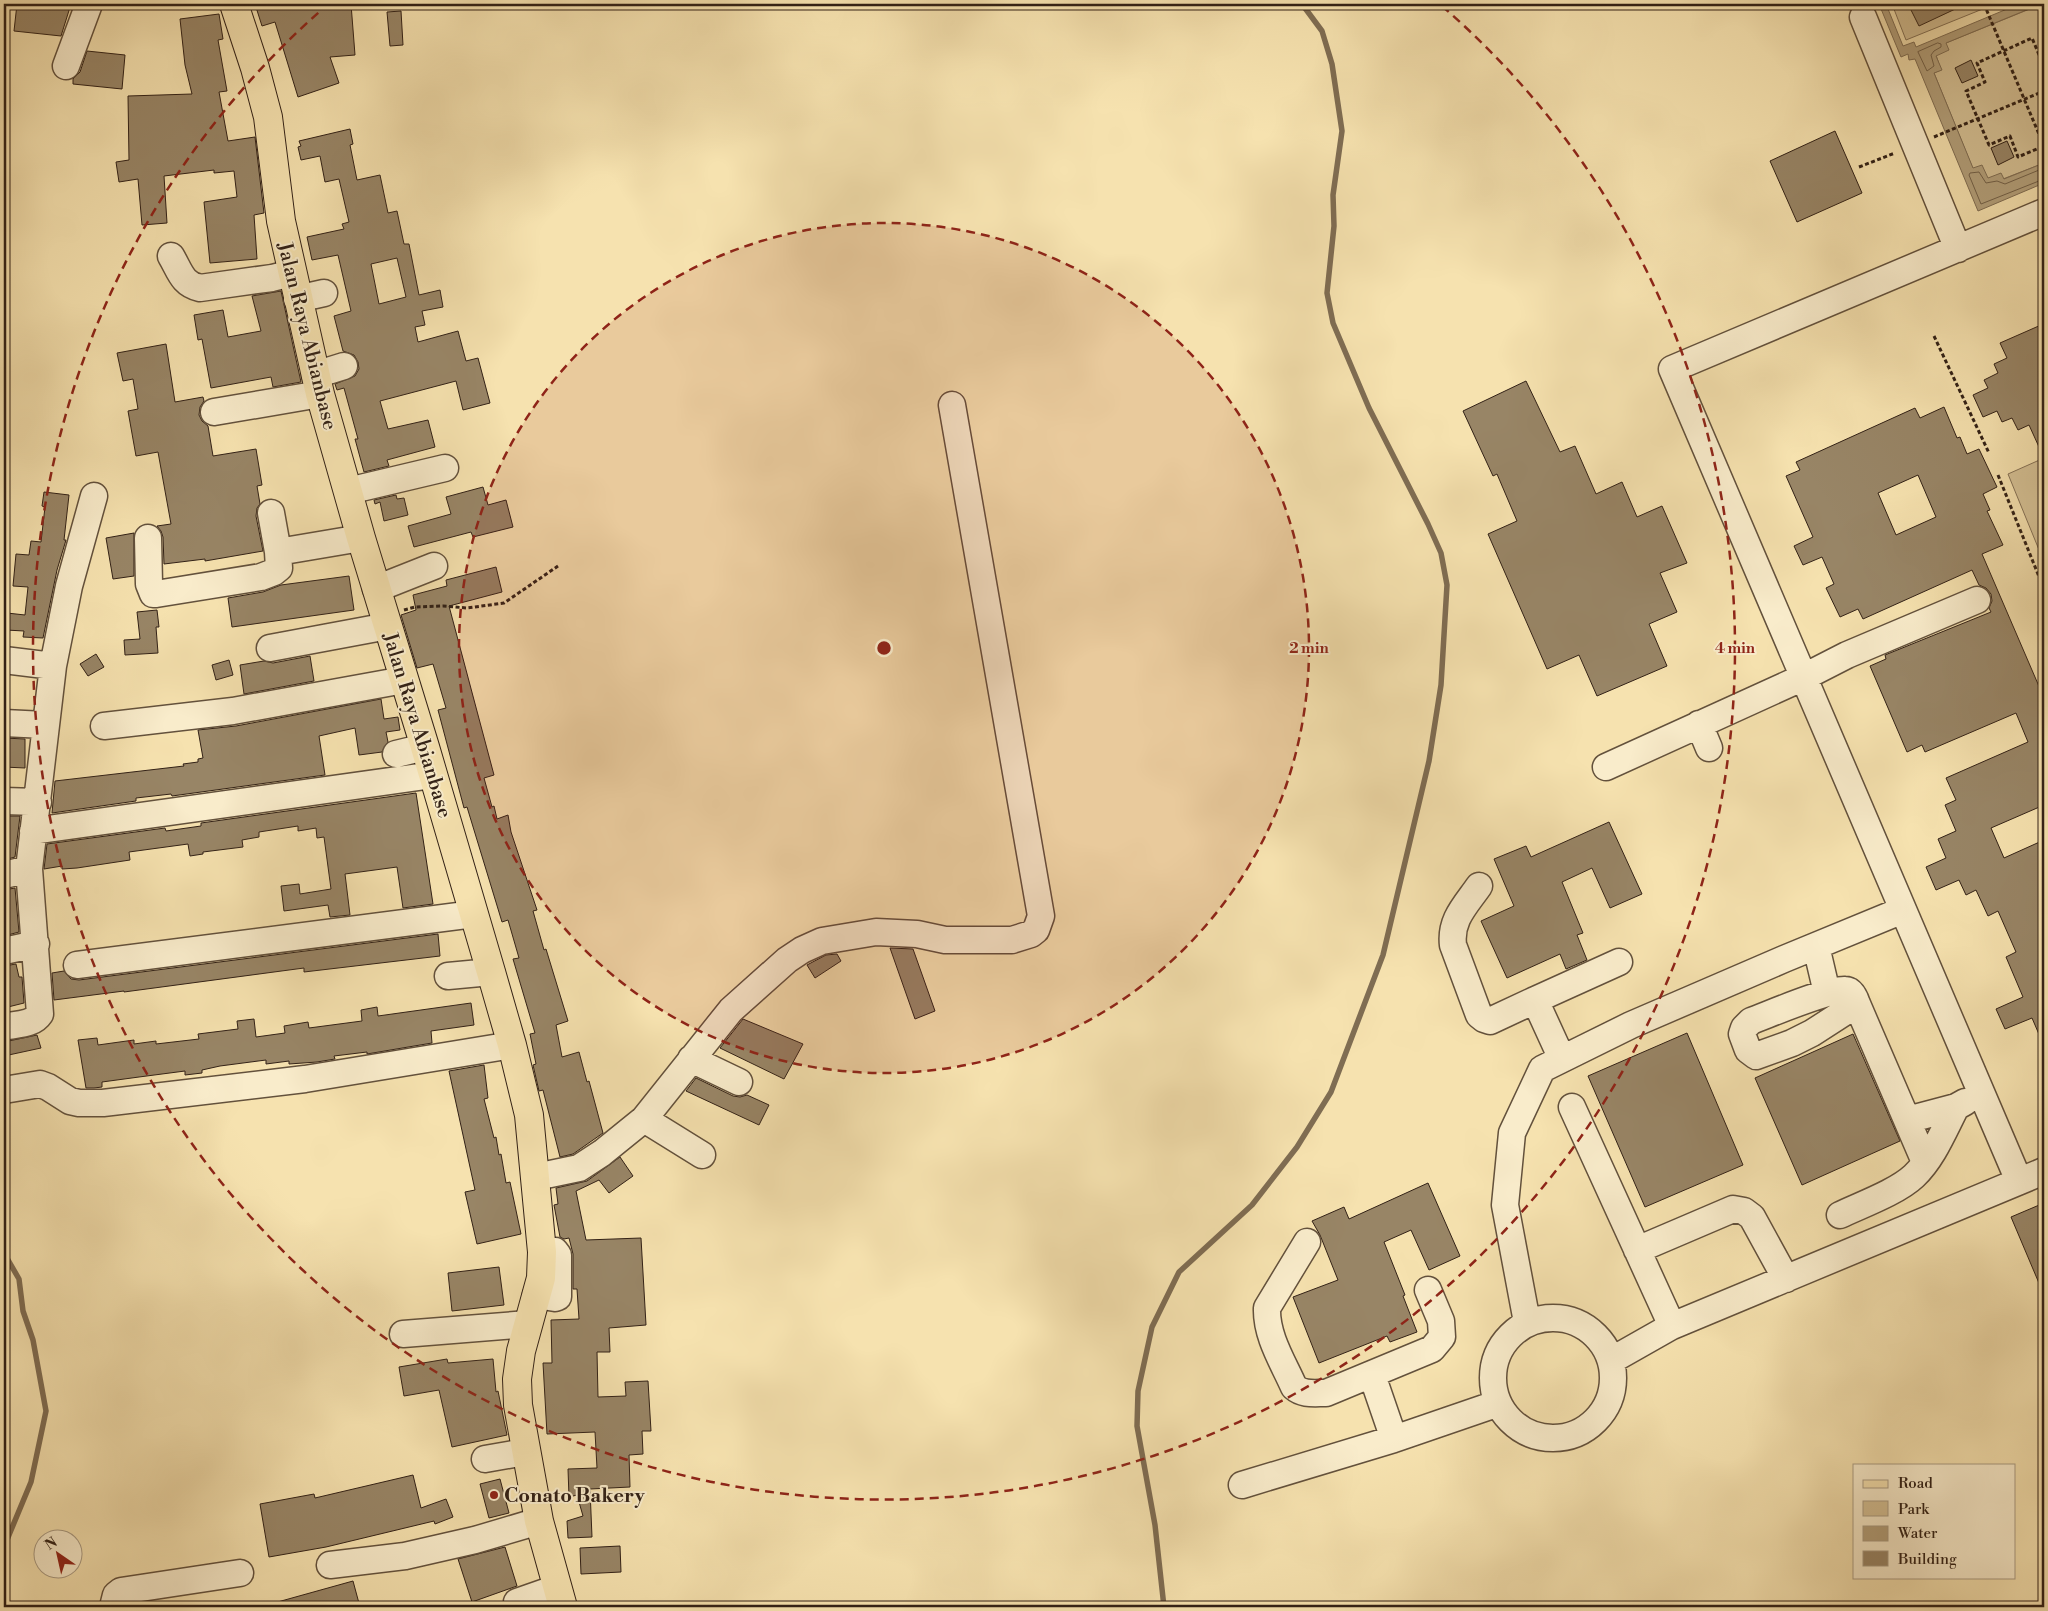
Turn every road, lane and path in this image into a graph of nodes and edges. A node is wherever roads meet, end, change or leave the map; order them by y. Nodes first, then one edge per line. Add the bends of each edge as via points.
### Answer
1 (90, 4) edge
2 (234, 4) edge
3 (1984, 4) edge
4 (1863, 17) dead end
5 (2004, 51) junction
6 (2044, 56) edge
7 (66, 66) dead end
8 (2044, 90) edge
9 (2024, 99) junction
10 (1978, 119) junction
11 (1940, 135) dead end
12 (1915, 145) junction
13 (2044, 146) edge
14 (1859, 167) dead end
15 (2044, 212) edge
16 (1958, 248) junction
17 (171, 256) dead end
18 (294, 286) junction
19 (324, 293) dead end
20 (1934, 336) dead end
21 (344, 366) dead end
22 (317, 384) junction
23 (952, 405) dead end
24 (214, 412) dead end
25 (1989, 453) dead end
26 (445, 468) dead end
27 (1998, 475) dead end
28 (348, 491) junction
29 (94, 496) dead end
30 (271, 513) dead end
31 (148, 538) dead end
32 (360, 538) junction
33 (278, 552) junction
34 (434, 566) dead end
35 (558, 566) dead end
36 (2044, 589) edge
37 (1977, 600) dead end
38 (382, 609) junction
39 (350, 615) dead end
40 (270, 648) dead end
41 (4, 660) edge
42 (53, 666) junction
43 (1804, 677) junction
44 (404, 680) junction
45 (4, 723) edge
46 (1699, 724) junction
47 (45, 725) junction
48 (104, 726) dead end
49 (425, 747) junction
50 (1709, 748) dead end
51 (396, 754) dead end
52 (1606, 767) dead end
53 (434, 775) junction
54 (4, 801) edge
55 (38, 802) junction
56 (33, 831) junction
57 (29, 869) junction
58 (4, 874) edge
59 (1478, 886) dead end
60 (1903, 910) junction
61 (474, 914) junction
62 (36, 944) junction
63 (1816, 946) junction
64 (4, 950) edge
65 (1619, 962) dead end
66 (77, 965) dead end
67 (491, 972) junction
68 (448, 976) dead end
69 (1827, 993) junction
70 (1535, 1000) junction
71 (1857, 1004) junction
72 (4, 1027) edge
73 (512, 1046) junction
74 (1562, 1059) junction
75 (691, 1060) junction
76 (739, 1082) dead end
77 (4, 1090) edge
78 (1980, 1092) junction
79 (1956, 1107) junction
80 (1572, 1108) dead end
81 (644, 1119) junction
82 (1907, 1120) junction
83 (702, 1155) dead end
84 (1925, 1162) junction
85 (2044, 1171) edge
86 (536, 1177) junction
87 (2019, 1182) junction
88 (1840, 1215) dead end
89 (1307, 1242) dead end
90 (1637, 1250) junction
91 (1786, 1279) junction
92 (1428, 1290) dead end
93 (1527, 1322) junction
94 (528, 1324) junction
95 (1672, 1326) junction
96 (403, 1334) dead end
97 (1612, 1360) junction
98 (1372, 1374) junction
99 (1496, 1404) junction
100 (1394, 1440) junction
101 (525, 1452) junction
102 (485, 1459) dead end
103 (1242, 1484) dead end
104 (539, 1521) junction
105 (330, 1565) dead end
106 (240, 1573) dead end
107 (560, 1597) edge
108 (517, 1602) dead end
109 (113, 1607) edge

1 - 7 street
2 - 18 main road, Jalan Raya Abianbase via 268,117 280,212
3 - 5 path
4 - 12 street
5 - 6 path via 2032,38 2040,57
5 - 9 path
5 - 10 path via 1976,63 1985,82 1966,90
8 - 9 path
9 - 10 path
9 - 13 path
10 - 11 path
10 - 13 path via 1989,145 2010,136 2018,157
12 - 14 path
12 - 16 street
15 - 16 street
16 - 43 street via 1672,369
17 - 18 street via 190,286 200,288 272,278
18 - 19 street
18 - 22 main road, Jalan Raya Abianbase
20 - 25 path
21 - 22 street
22 - 24 street
22 - 28 main road, Jalan Raya Abianbase
23 - 75 street via 1041,916 1036,930 1012,940 945,940 917,934 876,932 822,941 787,960 731,1010
26 - 28 street
27 - 36 path
28 - 32 main road, Jalan Raya Abianbase
29 - 42 street via 69,586
30 - 33 street
31 - 33 street via 149,584 153,594 261,577 279,568
32 - 33 street
32 - 38 main road, Jalan Raya Abianbase
34 - 38 street
35 - 38 path via 504,603 467,608
37 - 43 street via 1847,655
38 - 39 street
38 - 40 street
38 - 44 main road, Jalan Raya Abianbase
41 - 42 street
42 - 47 street
43 - 46 street
43 - 60 street
44 - 48 street via 233,711
44 - 49 main road, Jalan Raya Abianbase
45 - 47 street
46 - 50 street
46 - 52 street
47 - 55 street
49 - 51 street
49 - 53 main road, Jalan Raya Abianbase
53 - 56 street
53 - 61 main road, Jalan Raya Abianbase
54 - 55 street
55 - 56 street
56 - 57 street
57 - 58 street
57 - 62 street
59 - 70 street via 1454,922 1451,933 1452,945 1479,1015 1490,1021
60 - 63 street
60 - 78 street
61 - 66 street
61 - 67 main road, Jalan Raya Abianbase
62 - 64 street
62 - 72 street via 40,1014 31,1022
63 - 69 street
63 - 74 street via 1631,1025
65 - 70 street
67 - 68 street
67 - 73 main road, Jalan Raya Abianbase
69 - 71 street via 1847,990
69 - 71 street via 1751,1021 1742,1034 1748,1050 1756,1056 1792,1043
70 - 74 street
71 - 82 street
73 - 77 street via 305,1079 103,1103 70,1101 40,1084
73 - 86 main road, Jalan Raya Abianbase via 528,1115
74 - 93 street via 1542,1069 1512,1133 1505,1205
75 - 76 street
75 - 81 street
78 - 79 street
78 - 87 street
79 - 82 street
79 - 84 street
80 - 90 street
81 - 83 street
81 - 86 street via 579,1168
82 - 84 street
84 - 88 street via 1904,1184
85 - 87 street
86 - 94 main road, Jalan Raya Abianbase via 541,1278
87 - 91 street
89 - 98 street via 1267,1308 1271,1335 1294,1387 1309,1394 1326,1393
90 - 91 street via 1734,1209 1752,1217
90 - 95 street
91 - 95 street
92 - 98 street via 1441,1321 1442,1337 1432,1348
93 - 97 street via 1562,1317 1593,1331
93 - 99 street via 1502,1342 1491,1372
94 - 96 street
94 - 101 main road, Jalan Raya Abianbase via 517,1379
95 - 97 street
97 - 99 street via 1612,1396 1590,1426 1556,1440 1521,1431
98 - 100 street
99 - 100 street
100 - 103 street
101 - 102 street
101 - 104 main road, Jalan Raya Abianbase
104 - 105 street via 406,1556
104 - 107 main road, Jalan Raya Abianbase
106 - 109 street via 121,1591
107 - 108 street

